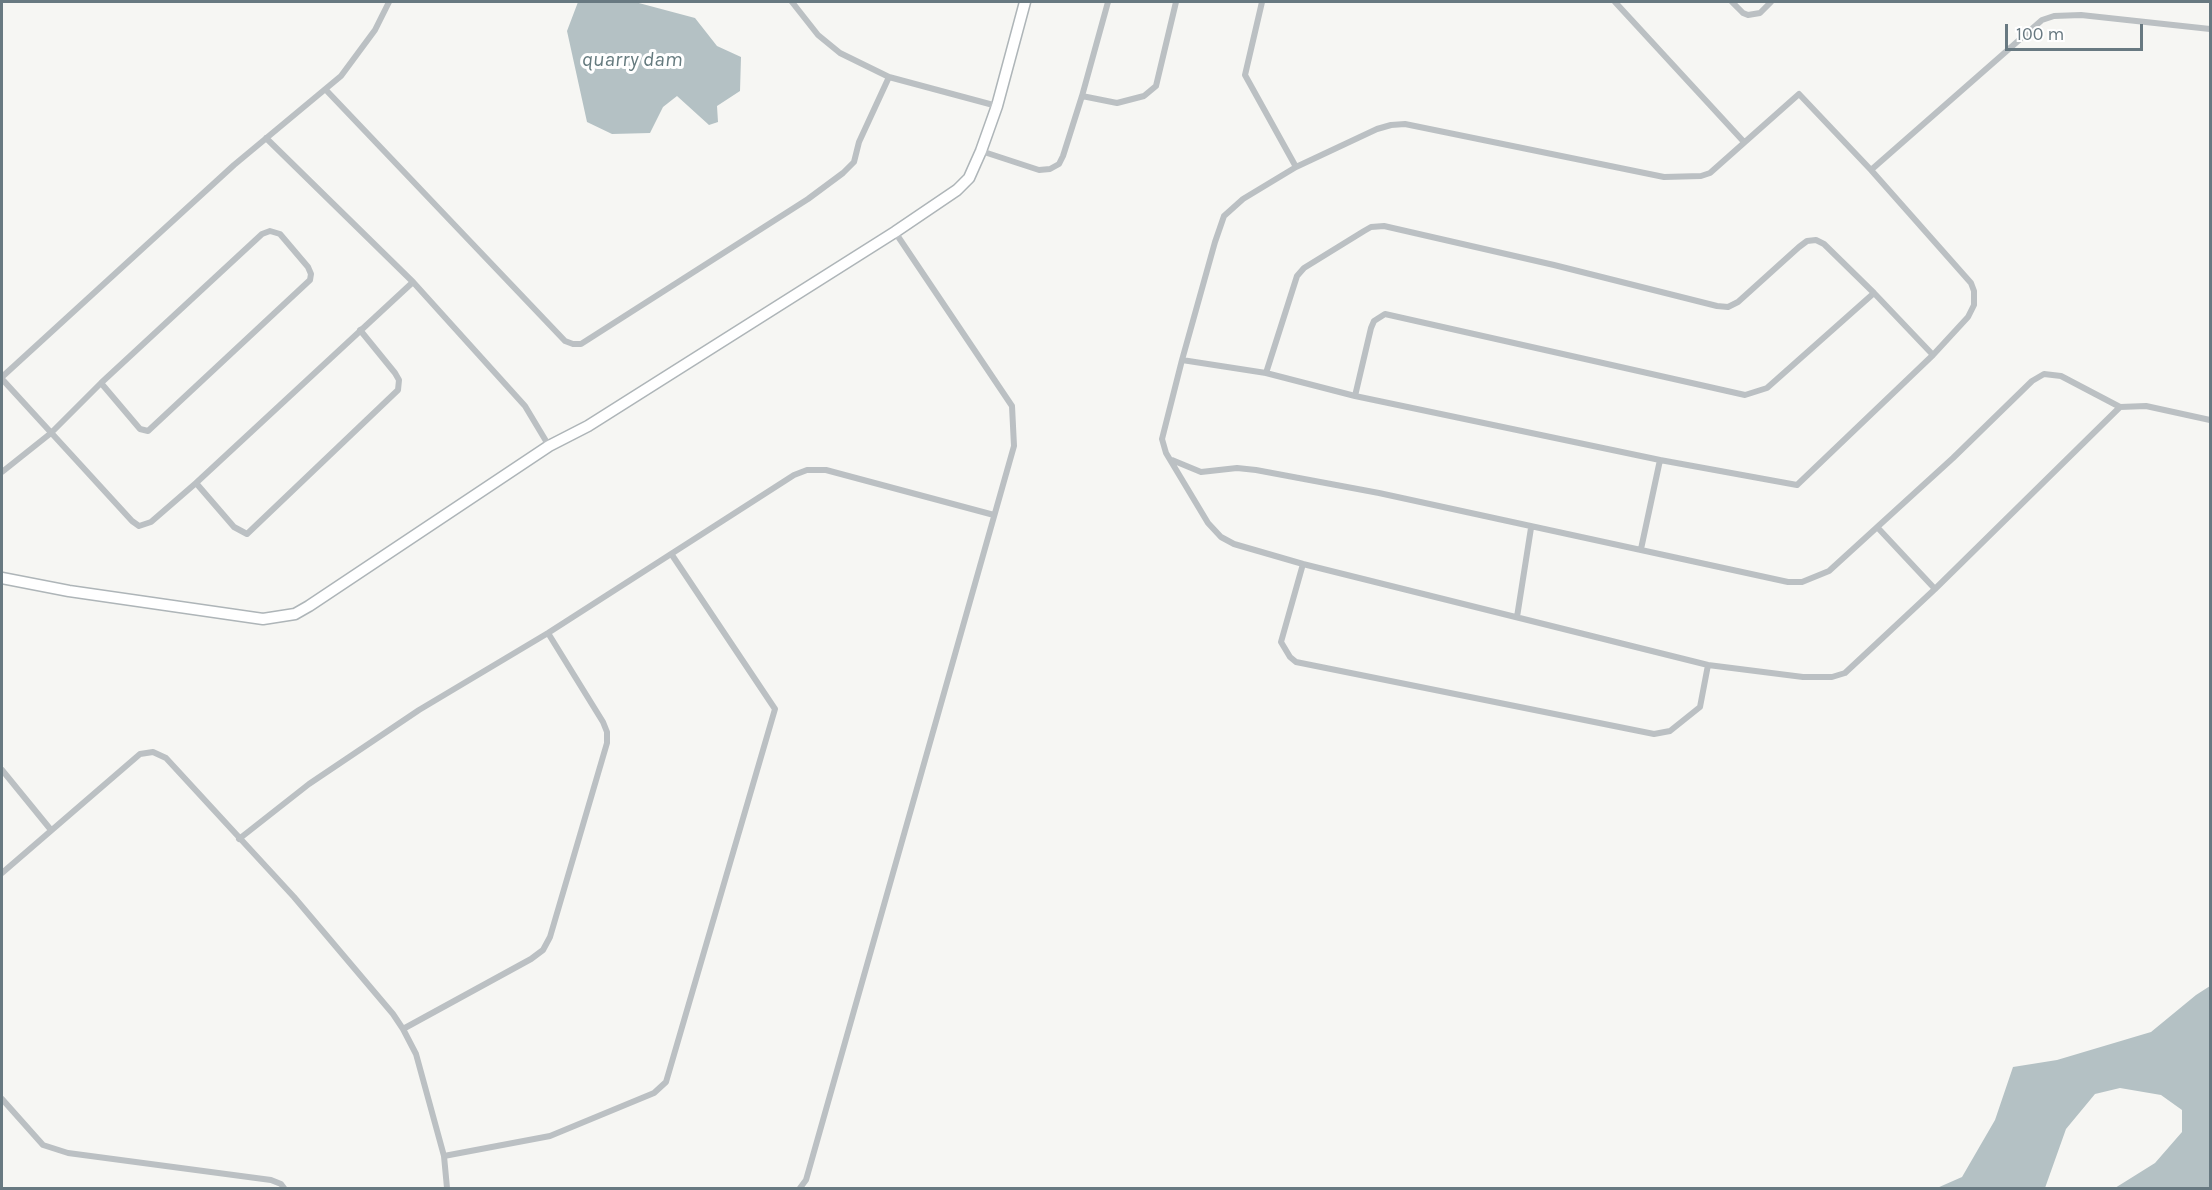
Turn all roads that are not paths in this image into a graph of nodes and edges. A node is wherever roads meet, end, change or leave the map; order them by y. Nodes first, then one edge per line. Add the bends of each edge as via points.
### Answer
1 (389, 2) edge
2 (792, 2) edge
3 (1025, 2) edge
4 (1108, 2) edge
5 (1176, 2) edge
6 (1262, 2) edge
7 (1615, 2) edge
8 (1732, 2) edge
9 (1771, 2) edge
10 (2211, 29) edge
11 (889, 77) junction
12 (326, 90) junction
13 (1082, 96) junction
14 (997, 106) junction
15 (267, 138) junction
16 (1744, 142) junction
17 (981, 151) junction
18 (1296, 167) junction
19 (1871, 170) junction
20 (895, 232) junction
21 (413, 282) junction
22 (1874, 293) junction
23 (360, 330) junction
24 (1934, 355) junction
25 (1182, 360) junction
26 (1266, 373) junction
27 (2, 378) edge
28 (101, 383) junction
29 (1355, 396) junction
30 (2120, 407) junction
31 (2211, 420) edge
32 (51, 433) junction
33 (549, 446) junction
34 (1172, 460) junction
35 (1660, 460) junction
36 (2, 472) edge
37 (196, 483) junction
38 (994, 515) junction
39 (1531, 528) junction
40 (1878, 528) junction
41 (1641, 549) junction
42 (672, 555) junction
43 (1303, 564) junction
44 (2, 578) edge
45 (1935, 589) junction
46 (1517, 617) junction
47 (548, 633) junction
48 (1708, 665) junction
49 (2, 770) edge
50 (51, 830) junction
51 (239, 839) junction
52 (2, 873) edge
53 (403, 1029) junction
54 (2, 1099) edge
55 (444, 1156) junction
56 (284, 1188) edge
57 (447, 1188) edge
58 (800, 1188) edge

1 - 12 street via 375,30
2 - 11 street via 818,35 840,53
3 - 14 street
4 - 13 street
5 - 13 street via 1156,86 1150,93 1117,103
6 - 18 street via 1245,75
7 - 16 street
8 - 9 street via 1748,15 1760,13
10 - 19 street via 2081,15 2042,20
11 - 12 street via 854,162 843,173 581,344 573,345
11 - 14 street
12 - 15 street
13 - 17 street via 1063,156 1050,169 1040,170
14 - 17 street
15 - 21 street
15 - 27 street
16 - 18 street via 1710,173 1675,178 1421,126 1391,125
16 - 19 street via 1799,94
17 - 20 street via 969,178 957,190
18 - 25 street via 1243,199 1224,216
19 - 24 street via 1974,291 1974,305 1968,317
20 - 33 street via 588,426
20 - 38 street via 1012,406 1014,446
21 - 23 street
21 - 33 street via 525,406
22 - 24 street
22 - 26 street via 1816,240 1799,247 1728,307 1384,226 1371,227 1297,276
22 - 29 street via 1767,388 1745,395 1385,314 1371,328
23 - 37 street
23 - 37 street via 395,373 398,390 247,534 234,527
24 - 35 street via 1797,485
25 - 26 street
25 - 34 street via 1162,440
26 - 29 street
27 - 32 street
28 - 28 street via 262,234 280,234 308,267 310,280 148,431 140,429
28 - 32 street
29 - 35 street
30 - 31 street via 2146,405
30 - 40 street via 2061,376 2044,374 2032,381
30 - 45 street
32 - 36 street
32 - 37 street via 139,526 151,522
33 - 44 street via 295,614 262,620
34 - 39 street via 1201,472 1256,470
34 - 43 street via 1208,523 1221,537
35 - 41 street
38 - 42 street via 826,470 807,470
38 - 58 street via 806,1180
39 - 41 street
39 - 46 street
40 - 41 street via 1829,572 1802,582
40 - 45 street
42 - 47 street
42 - 55 street via 775,709 666,1082 654,1093 550,1136
43 - 46 street
43 - 48 street via 1281,642 1296,662 1654,734 1670,731 1700,707
45 - 48 street via 1845,673 1803,677
46 - 48 street
47 - 51 street via 318,777
47 - 53 street via 607,732 550,937 543,950 531,959
49 - 50 street
50 - 51 street via 140,754 153,752 166,758
50 - 52 street
51 - 53 street via 302,906
53 - 55 street via 416,1054
54 - 56 street via 43,1145 68,1153 272,1180
55 - 57 street

